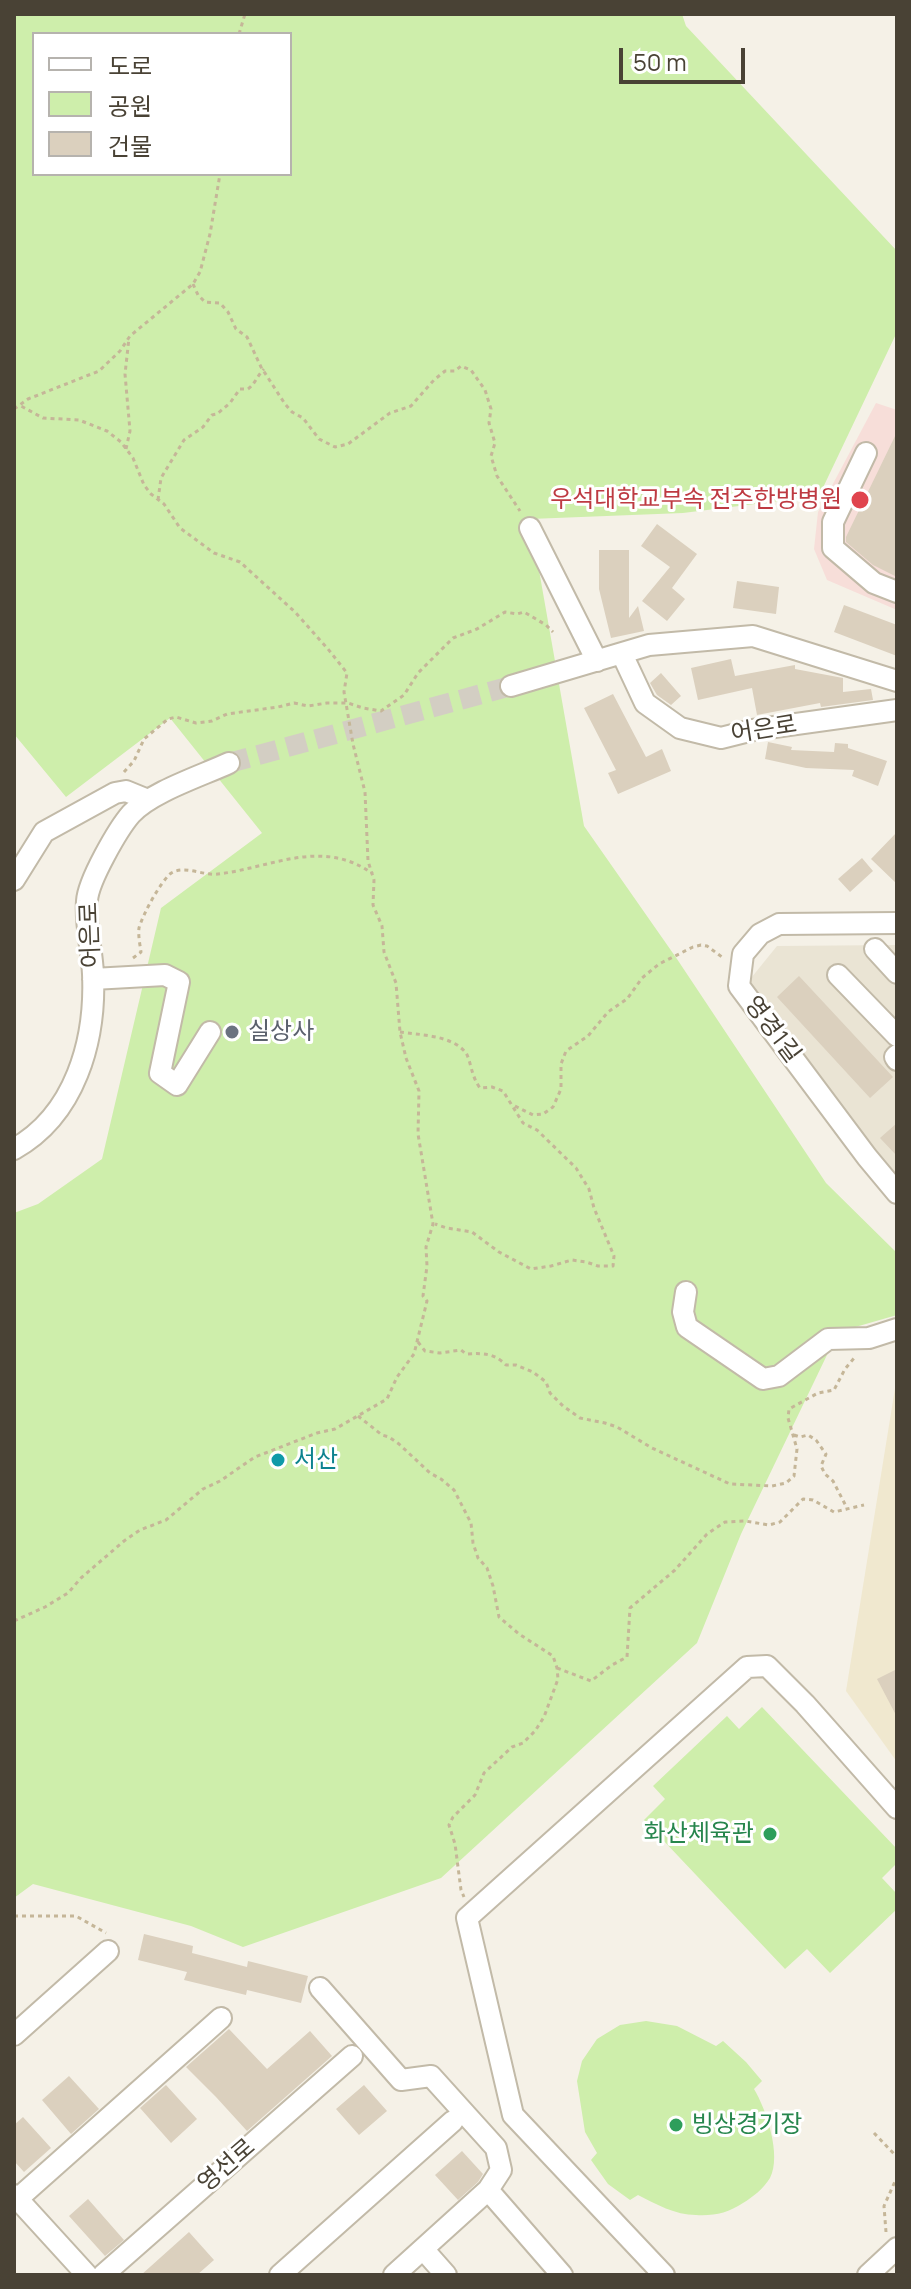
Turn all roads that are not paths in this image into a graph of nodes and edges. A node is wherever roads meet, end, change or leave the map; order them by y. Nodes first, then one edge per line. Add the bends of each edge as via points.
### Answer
1 (866, 453) dead end
2 (530, 528) road end
3 (897, 592) edge
4 (622, 654) junction
5 (597, 661) junction
6 (897, 681) edge
7 (511, 686) tunnel mouth
8 (897, 710) edge
9 (229, 763) tunnel mouth
10 (148, 800) junction
11 (14, 880) edge
12 (897, 923) edge
13 (875, 949) dead end
14 (897, 973) edge
15 (838, 975) dead end
16 (93, 979) junction
17 (210, 1032) dead end
18 (897, 1036) edge
19 (14, 1149) edge
20 (897, 1193) edge
21 (686, 1292) dead end
22 (897, 1329) edge
23 (897, 1808) edge
24 (110, 1944) road end
25 (320, 1988) dead end
26 (221, 2018) dead end
27 (14, 2035) edge
28 (352, 2056) dead end
29 (453, 2121) dead end
30 (488, 2190) junction
31 (15, 2198) edge
32 (892, 2241) edge
33 (423, 2249) junction
34 (87, 2275) edge
35 (103, 2275) edge
36 (280, 2275) edge
37 (394, 2275) edge
38 (446, 2275) edge
39 (562, 2275) edge
40 (664, 2275) edge
41 (868, 2275) edge

1 - 3 street via 833,522 833,548 874,583
2 - 5 street
4 - 5 street
4 - 6 street via 649,645 753,636
4 - 8 street, 어은로 via 645,703 680,728 721,738
5 - 7 street
9 - 10 street, 어은로
10 - 11 street via 126,791 115,793 44,832
10 - 16 street, 어은로 via 108,846 87,898
12 - 20 street, 영경1길 via 779,924 760,934 743,954 739,986
13 - 14 street
15 - 18 street
16 - 17 street via 165,975 179,982 160,1073 177,1085
16 - 19 street, 어은로 via 81,1066 63,1106 45,1128
21 - 22 street via 687,1327 763,1379 779,1376 828,1339 869,1338
23 - 40 street via 767,1666 747,1667 467,1918 513,2115
24 - 27 street
25 - 30 street via 401,2080 431,2076 496,2148 501,2170
26 - 31 street
28 - 35 street, 영선로
29 - 36 street
30 - 33 street
30 - 39 street
31 - 34 street
32 - 41 street
33 - 37 street
33 - 38 street

